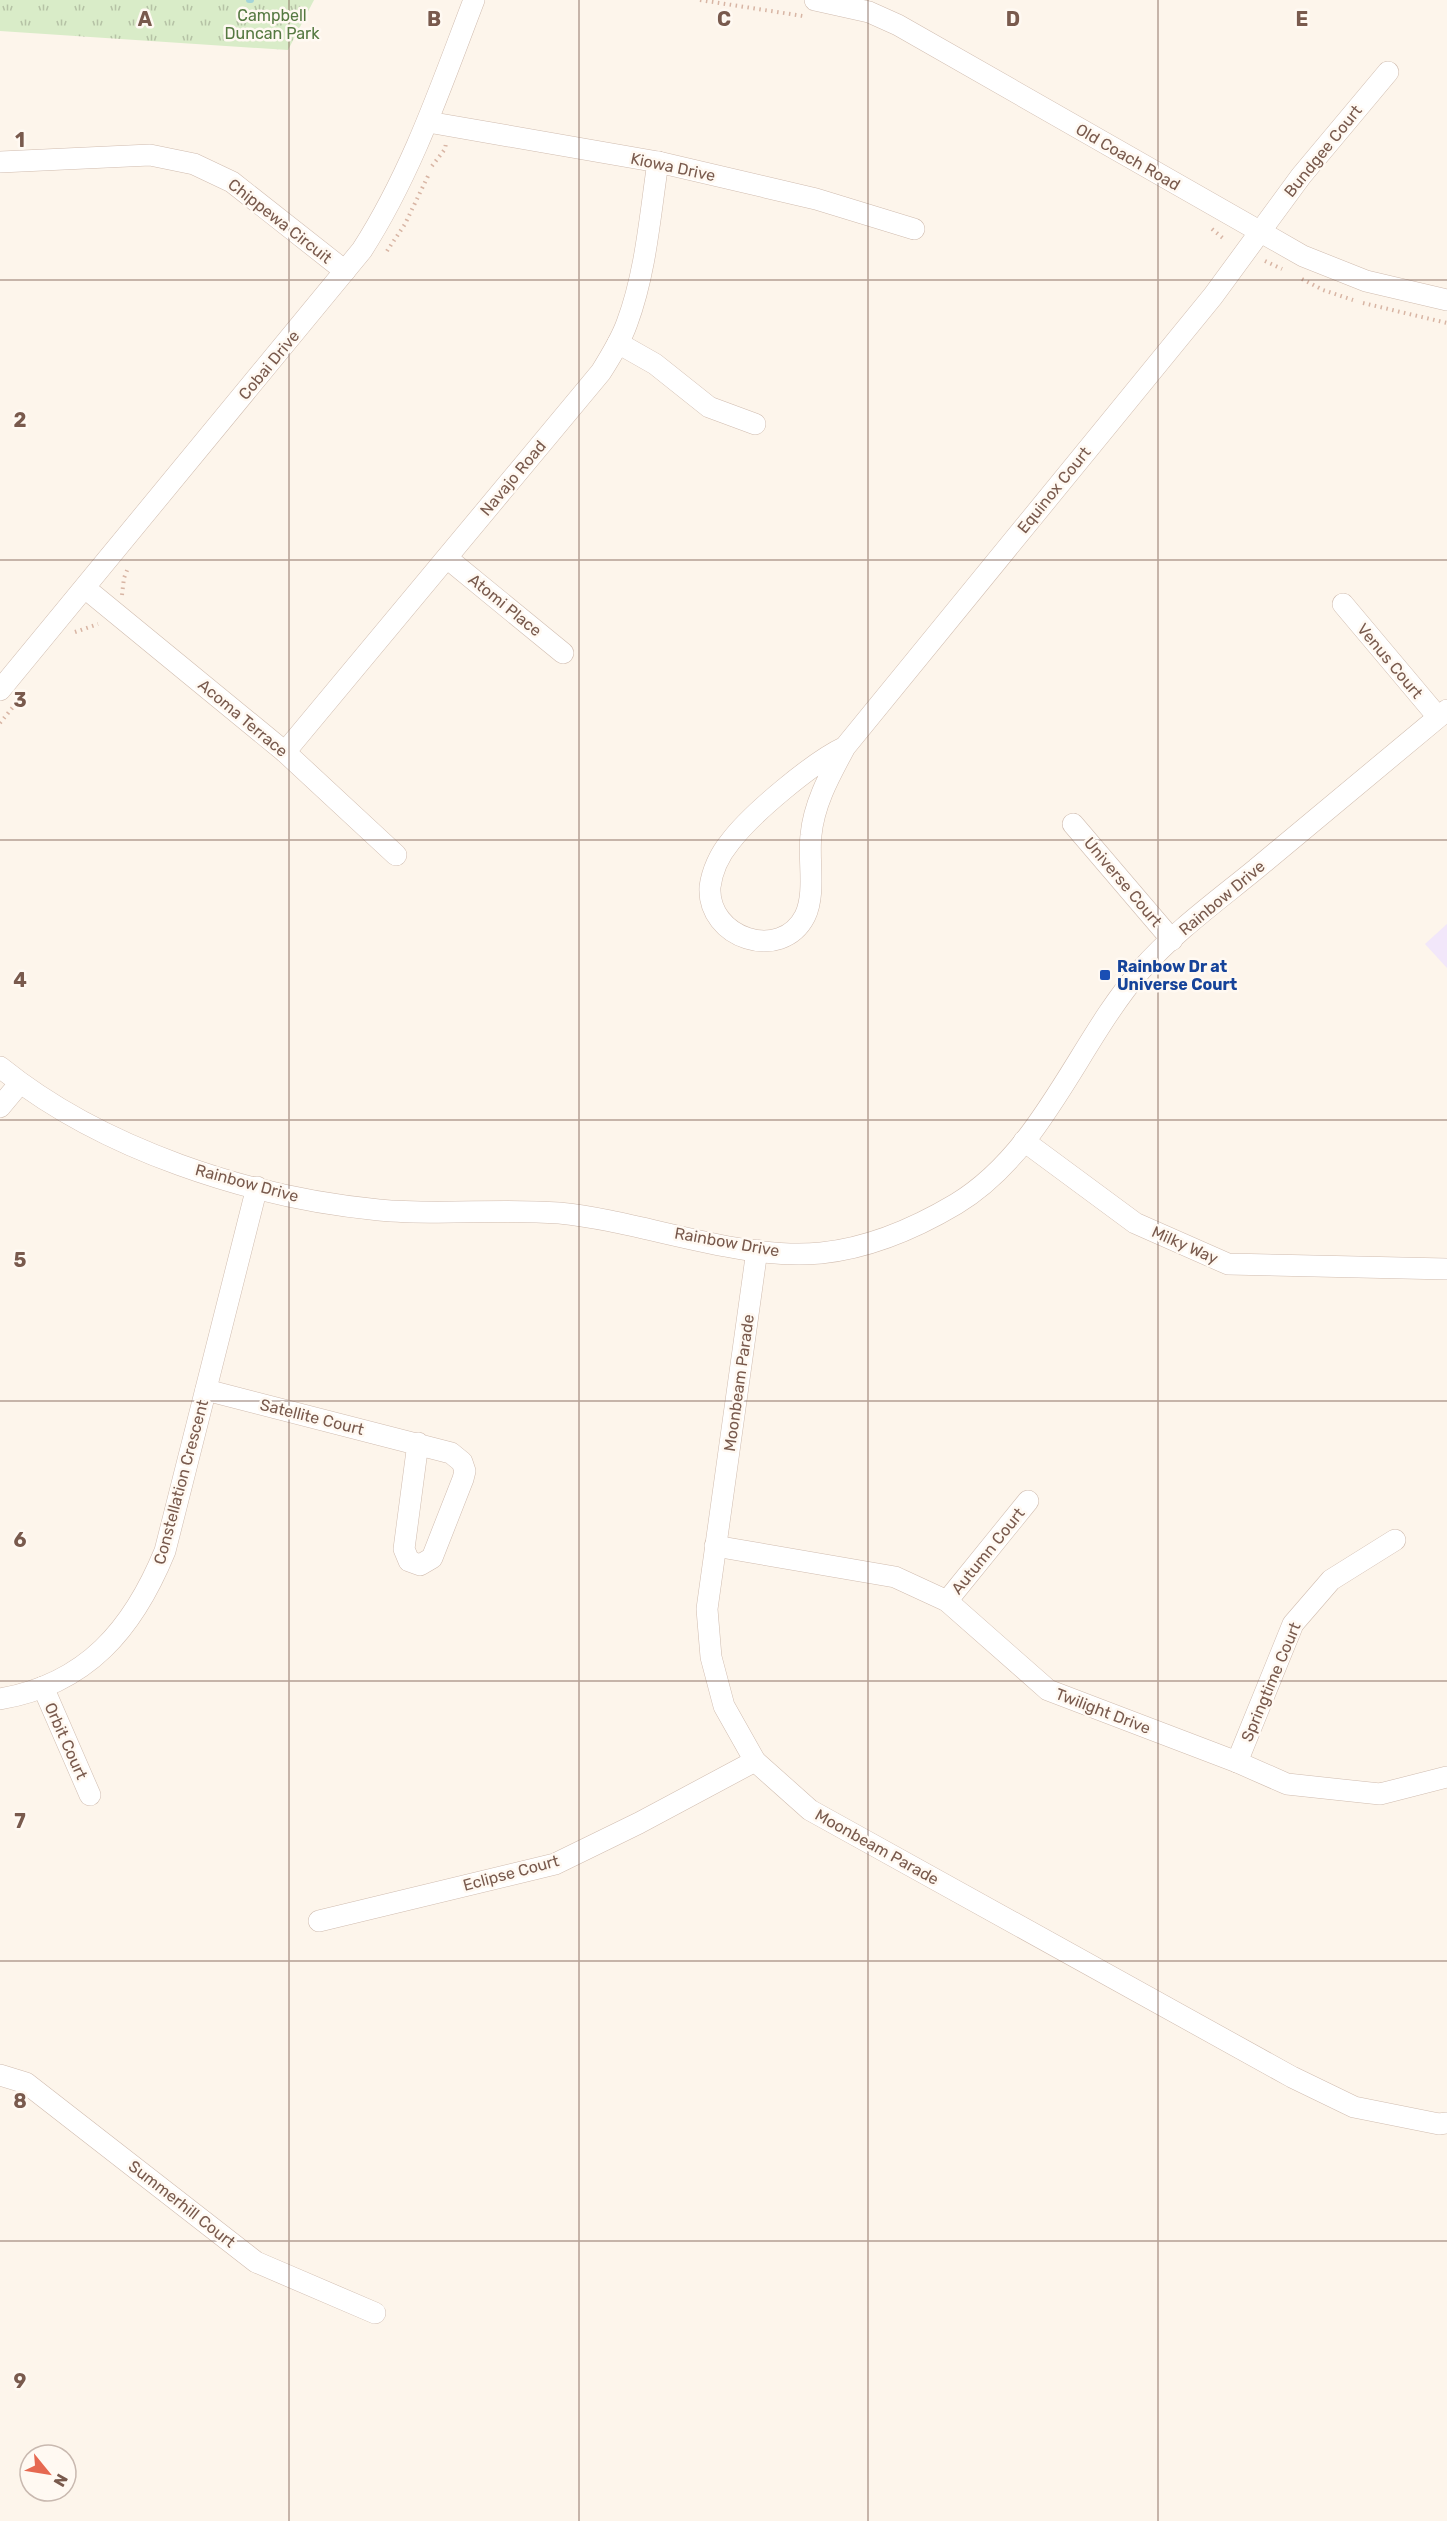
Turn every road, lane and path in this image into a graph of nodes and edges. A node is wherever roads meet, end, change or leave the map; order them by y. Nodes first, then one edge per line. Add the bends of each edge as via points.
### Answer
1 (474, 0) edge
2 (700, 0) edge
3 (872, 6) edge
4 (810, 8) edge
5 (1388, 72) dead end
6 (428, 122) junction
7 (0, 162) edge
8 (658, 162) junction
9 (1202, 223) dead end
10 (914, 229) dead end
11 (1259, 231) junction
12 (1224, 240) dead end
13 (345, 271) junction
14 (1447, 300) edge
15 (618, 343) junction
16 (755, 424) dead end
17 (447, 558) junction
18 (85, 588) junction
19 (1342, 604) dead end
20 (563, 653) dead end
21 (0, 690) edge
22 (1443, 713) edge
23 (845, 747) junction
24 (285, 752) junction
25 (1073, 824) dead end
26 (396, 855) dead end
27 (1172, 940) junction
28 (0, 1067) edge
29 (20, 1083) junction
30 (0, 1107) edge
31 (1024, 1141) junction
32 (257, 1188) junction
33 (758, 1250) junction
34 (1447, 1269) edge
35 (206, 1390) junction
36 (418, 1443) junction
37 (1028, 1501) dead end
38 (1395, 1540) dead end
39 (715, 1546) junction
40 (947, 1601) junction
41 (43, 1687) junction
42 (0, 1699) edge
43 (755, 1761) junction
44 (1237, 1762) junction
45 (1447, 1777) edge
46 (90, 1795) dead end
47 (319, 1921) dead end
48 (0, 2075) edge
49 (1447, 2123) edge
50 (375, 2313) dead end

1 - 6 street, Cobai Drive
2 - 4 path
3 - 4 street, Old Coach Road
3 - 11 street, Old Coach Road via 898,25
5 - 11 street, Bundgee Court
6 - 8 street, Kiowa Drive
6 - 13 street, Cobai Drive via 383,218
7 - 13 street, Chippewa Circuit via 150,155 194,164 232,182
8 - 10 street, Kiowa Drive via 816,199
8 - 15 street, Navajo Road via 640,277
9 - 12 path
11 - 14 street, Old Coach Road via 1345,274
11 - 23 street, Equinox Court via 1213,296
13 - 18 street, Cobai Drive
15 - 16 street via 655,364 709,406
15 - 17 street, Navajo Road via 601,372
17 - 20 street, Atomi Place
17 - 24 street, Navajo Road
18 - 21 street, Cobai Drive
18 - 24 street, Acoma Terrace
19 - 22 street, Venus Court
22 - 27 street, Rainbow Drive
23 - 23 street, Equinox Court via 814,814 810,899 796,929 763,942 745,938 726,927 717,917 710,888 713,872 731,841 826,756
24 - 26 street, Acoma Terrace
25 - 27 street, Universe Court
27 - 31 street, Rainbow Drive via 1124,990
28 - 29 street, Rainbow Drive
29 - 30 street
29 - 32 street, Rainbow Drive via 93,1127 133,1145 204,1173
31 - 33 street, Rainbow Drive via 960,1201 898,1235 817,1253
31 - 34 street, Milky Way via 1135,1223 1228,1264
32 - 33 street, Rainbow Drive via 381,1210 513,1211 593,1217
32 - 35 street, Constellation Crescent
33 - 39 street, Moonbeam Parade
35 - 36 street, Satellite Court
35 - 41 street, Constellation Crescent via 165,1551 152,1583 117,1636 70,1674
36 - 36 street, Satellite Court via 456,1455 465,1471 432,1558 420,1565 409,1561 404,1549
37 - 40 street, Autumn Court
38 - 44 street, Springtime Court via 1331,1580 1293,1624
39 - 40 street, Twilight Drive via 895,1577
39 - 43 street, Moonbeam Parade via 707,1610 711,1657 724,1706
40 - 44 street, Twilight Drive via 1048,1690
41 - 42 street, Constellation Crescent
41 - 46 street, Orbit Court
43 - 47 street, Eclipse Court via 555,1864
43 - 49 street, Moonbeam Parade via 810,1810 1292,2077 1354,2107
44 - 45 street, Twilight Drive via 1287,1784 1380,1794
48 - 50 street, Summerhill Court via 26,2083 256,2262

